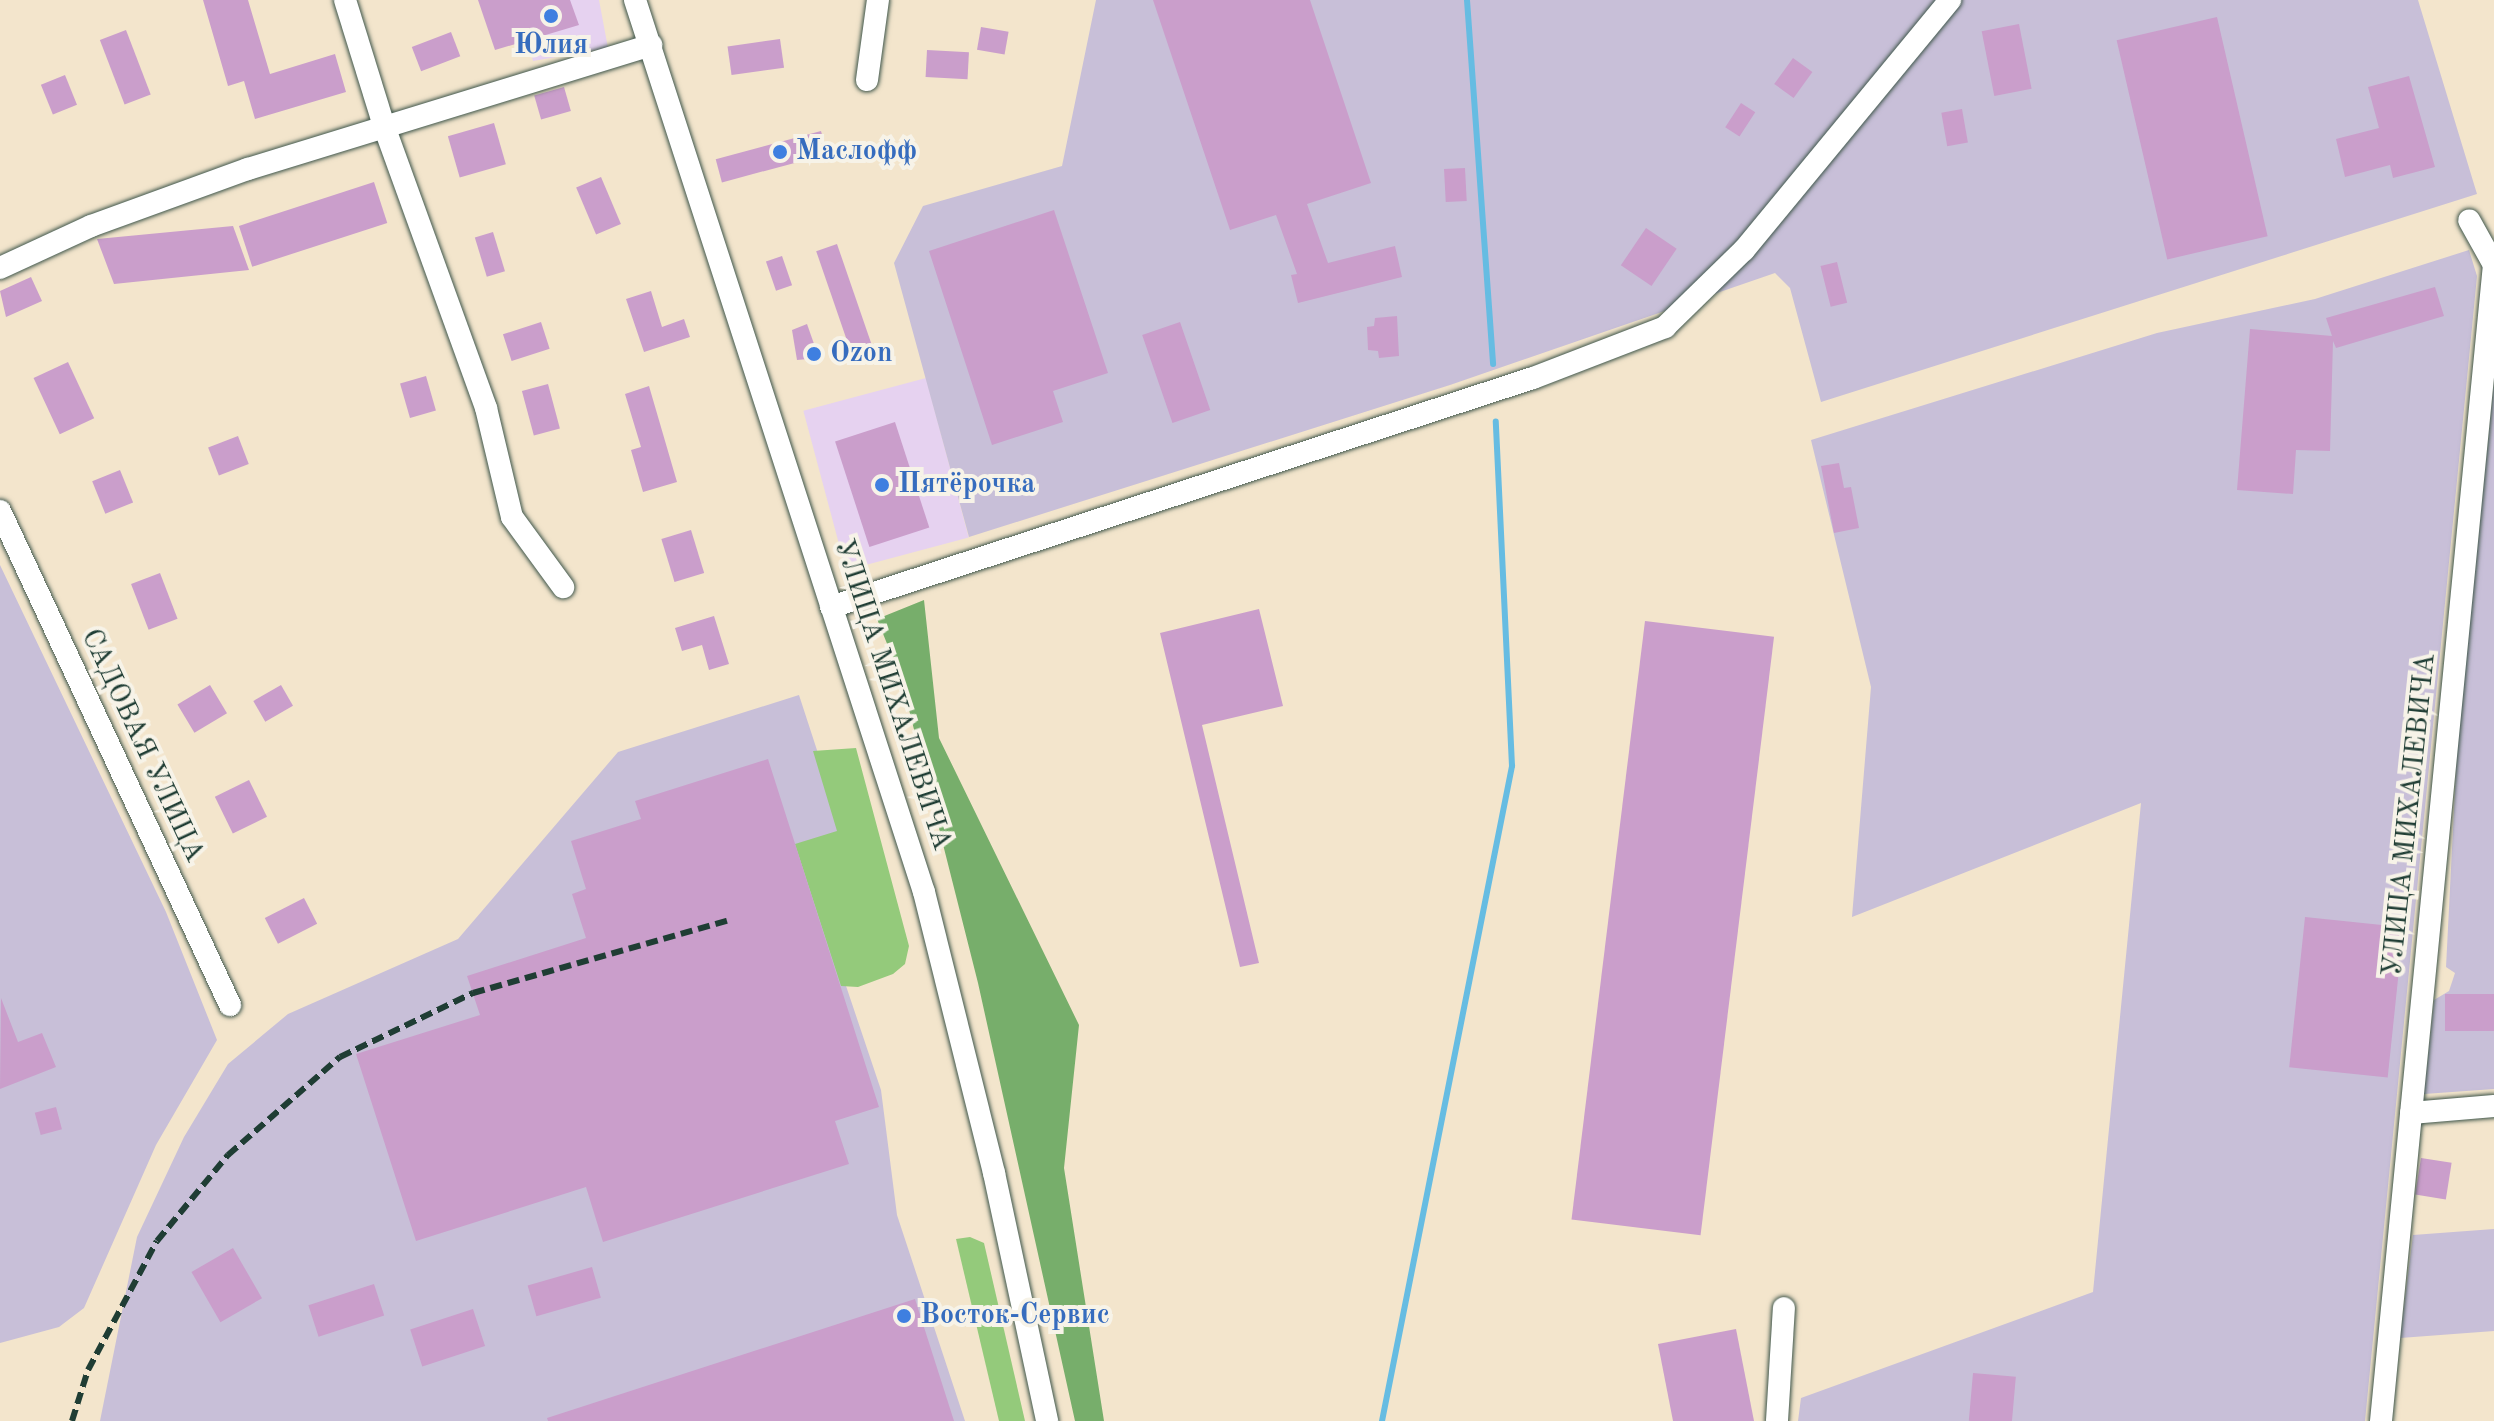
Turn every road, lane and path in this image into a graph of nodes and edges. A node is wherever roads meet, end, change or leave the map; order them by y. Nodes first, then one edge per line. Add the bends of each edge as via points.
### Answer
1 (345, 0) edge
2 (635, 0) edge
3 (878, 0) edge
4 (1950, 0) edge
5 (651, 45) junction
6 (867, 80) dead end
7 (384, 126) junction
8 (2469, 220) dead end
9 (0, 268) edge
10 (0, 511) edge
11 (563, 587) dead end
12 (831, 607) junction
13 (230, 1005) dead end
14 (2494, 1106) edge
15 (2411, 1113) junction
16 (1784, 1308) dead end
17 (1047, 1421) edge
18 (1777, 1421) edge
19 (2381, 1421) edge

1 - 7 street
2 - 5 street, УЛИЦА МИХАЛЕВИЧА
3 - 6 street
4 - 12 street via 1744,250 1665,327 1533,378
5 - 7 street
5 - 12 street, УЛИЦА МИХАЛЕВИЧА
7 - 9 street via 91,226
7 - 11 street via 486,408 512,517
8 - 15 street, УЛИЦА МИХАЛЕВИЧА via 2494,265
10 - 13 street, САДОВАЯ УЛИЦА
12 - 17 street, УЛИЦА МИХАЛЕВИЧА via 924,892 994,1173
14 - 15 street
15 - 19 street, УЛИЦА МИХАЛЕВИЧА
16 - 18 street

